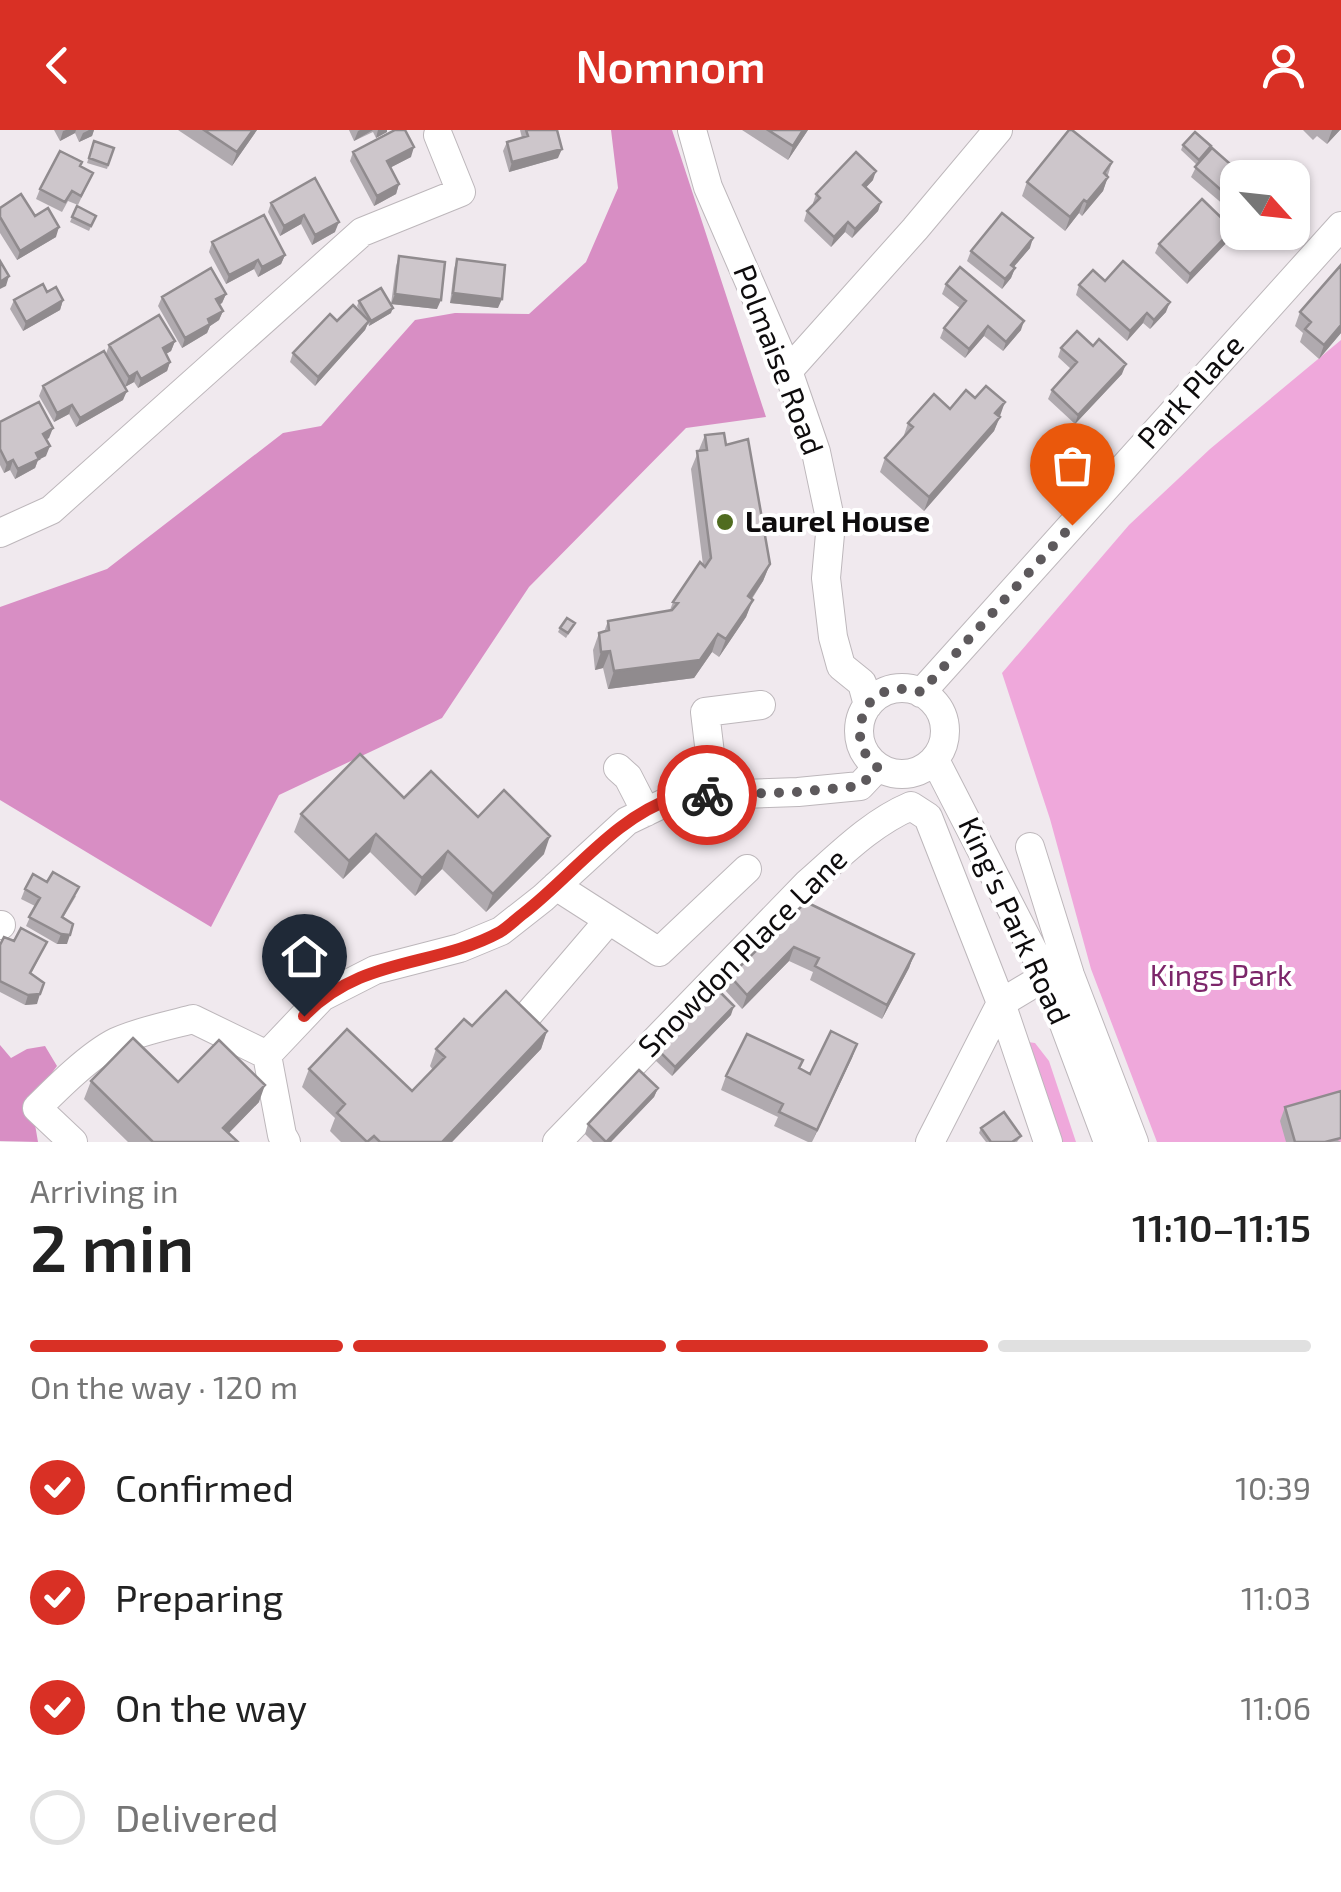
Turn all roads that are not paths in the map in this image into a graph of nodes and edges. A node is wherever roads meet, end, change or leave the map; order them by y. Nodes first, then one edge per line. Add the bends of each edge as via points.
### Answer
1 (692, 130) edge
2 (998, 130) edge
3 (438, 135) dead end
4 (1341, 226) edge
5 (788, 371) junction
6 (0, 533) edge
7 (921, 692) junction
8 (760, 705) dead end
9 (868, 705) junction
10 (935, 760) junction
11 (618, 768) dead end
12 (878, 768) junction
13 (715, 794) junction
14 (646, 812) junction
15 (1030, 848) dead end
16 (748, 868) dead end
17 (556, 886) junction
18 (609, 920) junction
19 (1046, 976) junction
20 (1001, 1003) junction
21 (527, 1016) edge
22 (266, 1055) junction
23 (73, 1142) edge
24 (286, 1142) edge
25 (557, 1142) edge
26 (930, 1142) edge
27 (1048, 1142) edge
28 (1108, 1142) edge
29 (1134, 1142) edge

1 - 5 street, Polmaise Road via 708,187
2 - 5 street
3 - 6 street via 461,192 362,232 51,510
4 - 7 street, Park Place
5 - 9 street, Polmaise Road via 831,523 826,578 833,637 841,666 862,683
7 - 9 street via 890,690
7 - 10 street via 944,720
8 - 13 street via 705,712
9 - 12 street via 860,742
10 - 12 street via 902,775
10 - 19 street, King's Park Road
11 - 14 street
12 - 13 street via 860,786
13 - 14 street via 679,796
14 - 17 street
15 - 29 street
16 - 18 street via 659,952
17 - 18 street
17 - 22 street via 500,931 375,970 322,996
18 - 21 street
19 - 20 street
19 - 28 street, King's Park Road
20 - 25 street, Snowdon Place Lane via 928,817 911,806 808,883
20 - 26 street
20 - 27 street, Snowdon Place Lane
22 - 23 street via 192,1019 114,1044 36,1108
22 - 24 street

